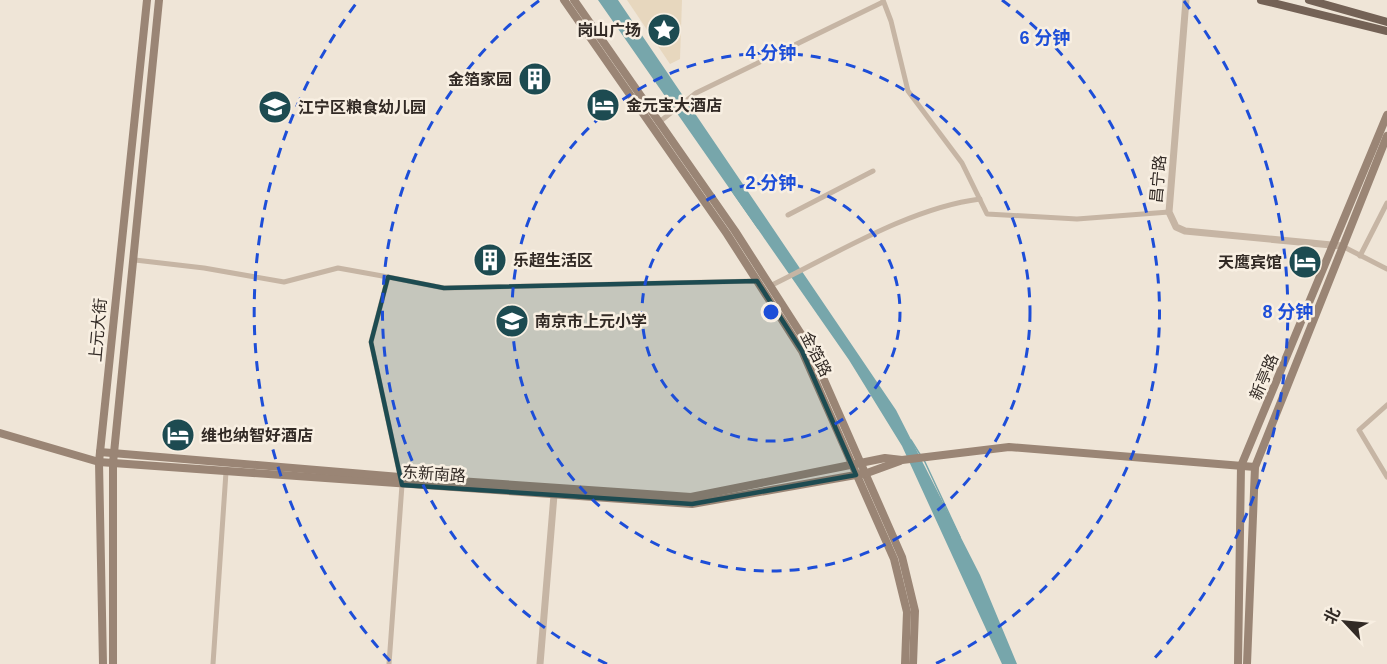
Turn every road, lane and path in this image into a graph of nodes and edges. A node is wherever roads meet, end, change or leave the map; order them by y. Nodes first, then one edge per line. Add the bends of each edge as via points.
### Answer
1 (147, 0) edge
2 (159, 0) edge
3 (564, 0) edge
4 (574, 0) edge
5 (1186, 0) edge
6 (1261, 0) edge
7 (1308, 0) edge
8 (883, 1) edge
9 (1387, 22) edge
10 (1387, 31) edge
11 (1387, 115) edge
12 (658, 123) junction
13 (1387, 136) edge
14 (873, 171) dead end
15 (980, 199) junction
16 (1387, 203) edge
17 (1169, 212) junction
18 (788, 215) dead end
19 (1338, 245) junction
20 (1360, 256) junction
21 (135, 260) junction
22 (1387, 269) edge
23 (388, 277) junction
24 (757, 281) junction
25 (770, 286) junction
26 (1387, 405) edge
27 (0, 433) edge
28 (100, 452) junction
29 (114, 453) junction
30 (902, 459) junction
31 (99, 462) junction
32 (113, 463) junction
33 (859, 465) junction
34 (1241, 466) junction
35 (1255, 467) junction
36 (226, 472) junction
37 (867, 473) junction
38 (856, 475) junction
39 (1387, 477) edge
40 (401, 481) junction
41 (554, 495) junction
42 (103, 664) edge
43 (113, 664) edge
44 (213, 664) edge
45 (388, 664) edge
46 (540, 664) edge
47 (905, 664) edge
48 (912, 664) edge
49 (1238, 664) edge
50 (1247, 664) edge

1 - 28 main road, 上元大街
2 - 21 main road, 上元大街
3 - 24 main road, 金箔路
4 - 12 main road, 金箔路
5 - 17 street, 昌宁路
6 - 10 main road
7 - 9 main road
8 - 12 street via 696,93
8 - 15 street via 908,91 962,163
11 - 19 main road, 新亭路
12 - 25 main road, 金箔路
13 - 19 main road, 新亭路
14 - 18 street
15 - 17 street via 987,214 1077,219
15 - 25 street via 905,220
16 - 20 street
17 - 19 street, 昌宁路 via 1176,227 1185,231
19 - 20 street
19 - 34 main road, 新亭路
19 - 35 main road, 新亭路
20 - 22 street
21 - 23 street via 284,282 338,268
21 - 29 main road, 上元大街
23 - 24 street via 444,288
23 - 40 street via 371,342
24 - 33 main road, 金箔路 via 802,351
25 - 33 main road, 金箔路 via 810,348
26 - 39 street via 1359,430
27 - 31 main road, 东新南路
28 - 29 main road, 东新南路
28 - 31 main road, 上元大街
29 - 32 main road, 上元大街
29 - 40 main road, 东新南路
30 - 33 main road, 东新南路 via 885,458
30 - 34 main road, 东新南路 via 1009,447
30 - 37 main road, 东新南路
31 - 32 main road, 东新南路
31 - 42 main road, 上元大街
32 - 36 main road, 东新南路
32 - 43 main road, 上元大街
33 - 37 main road, 金箔路
33 - 38 main road, 金箔路
33 - 40 main road, 东新南路 via 691,497
34 - 35 main road, 东新南路
34 - 49 main road, 新亭路
35 - 50 main road, 新亭路
36 - 40 main road, 东新南路
36 - 44 street
37 - 38 main road, 东新南路
37 - 48 main road, 金箔路 via 902,557 915,611
38 - 41 main road, 东新南路 via 692,504
38 - 47 main road, 金箔路 via 894,559 907,612
40 - 41 main road, 东新南路
40 - 45 street
41 - 46 street

